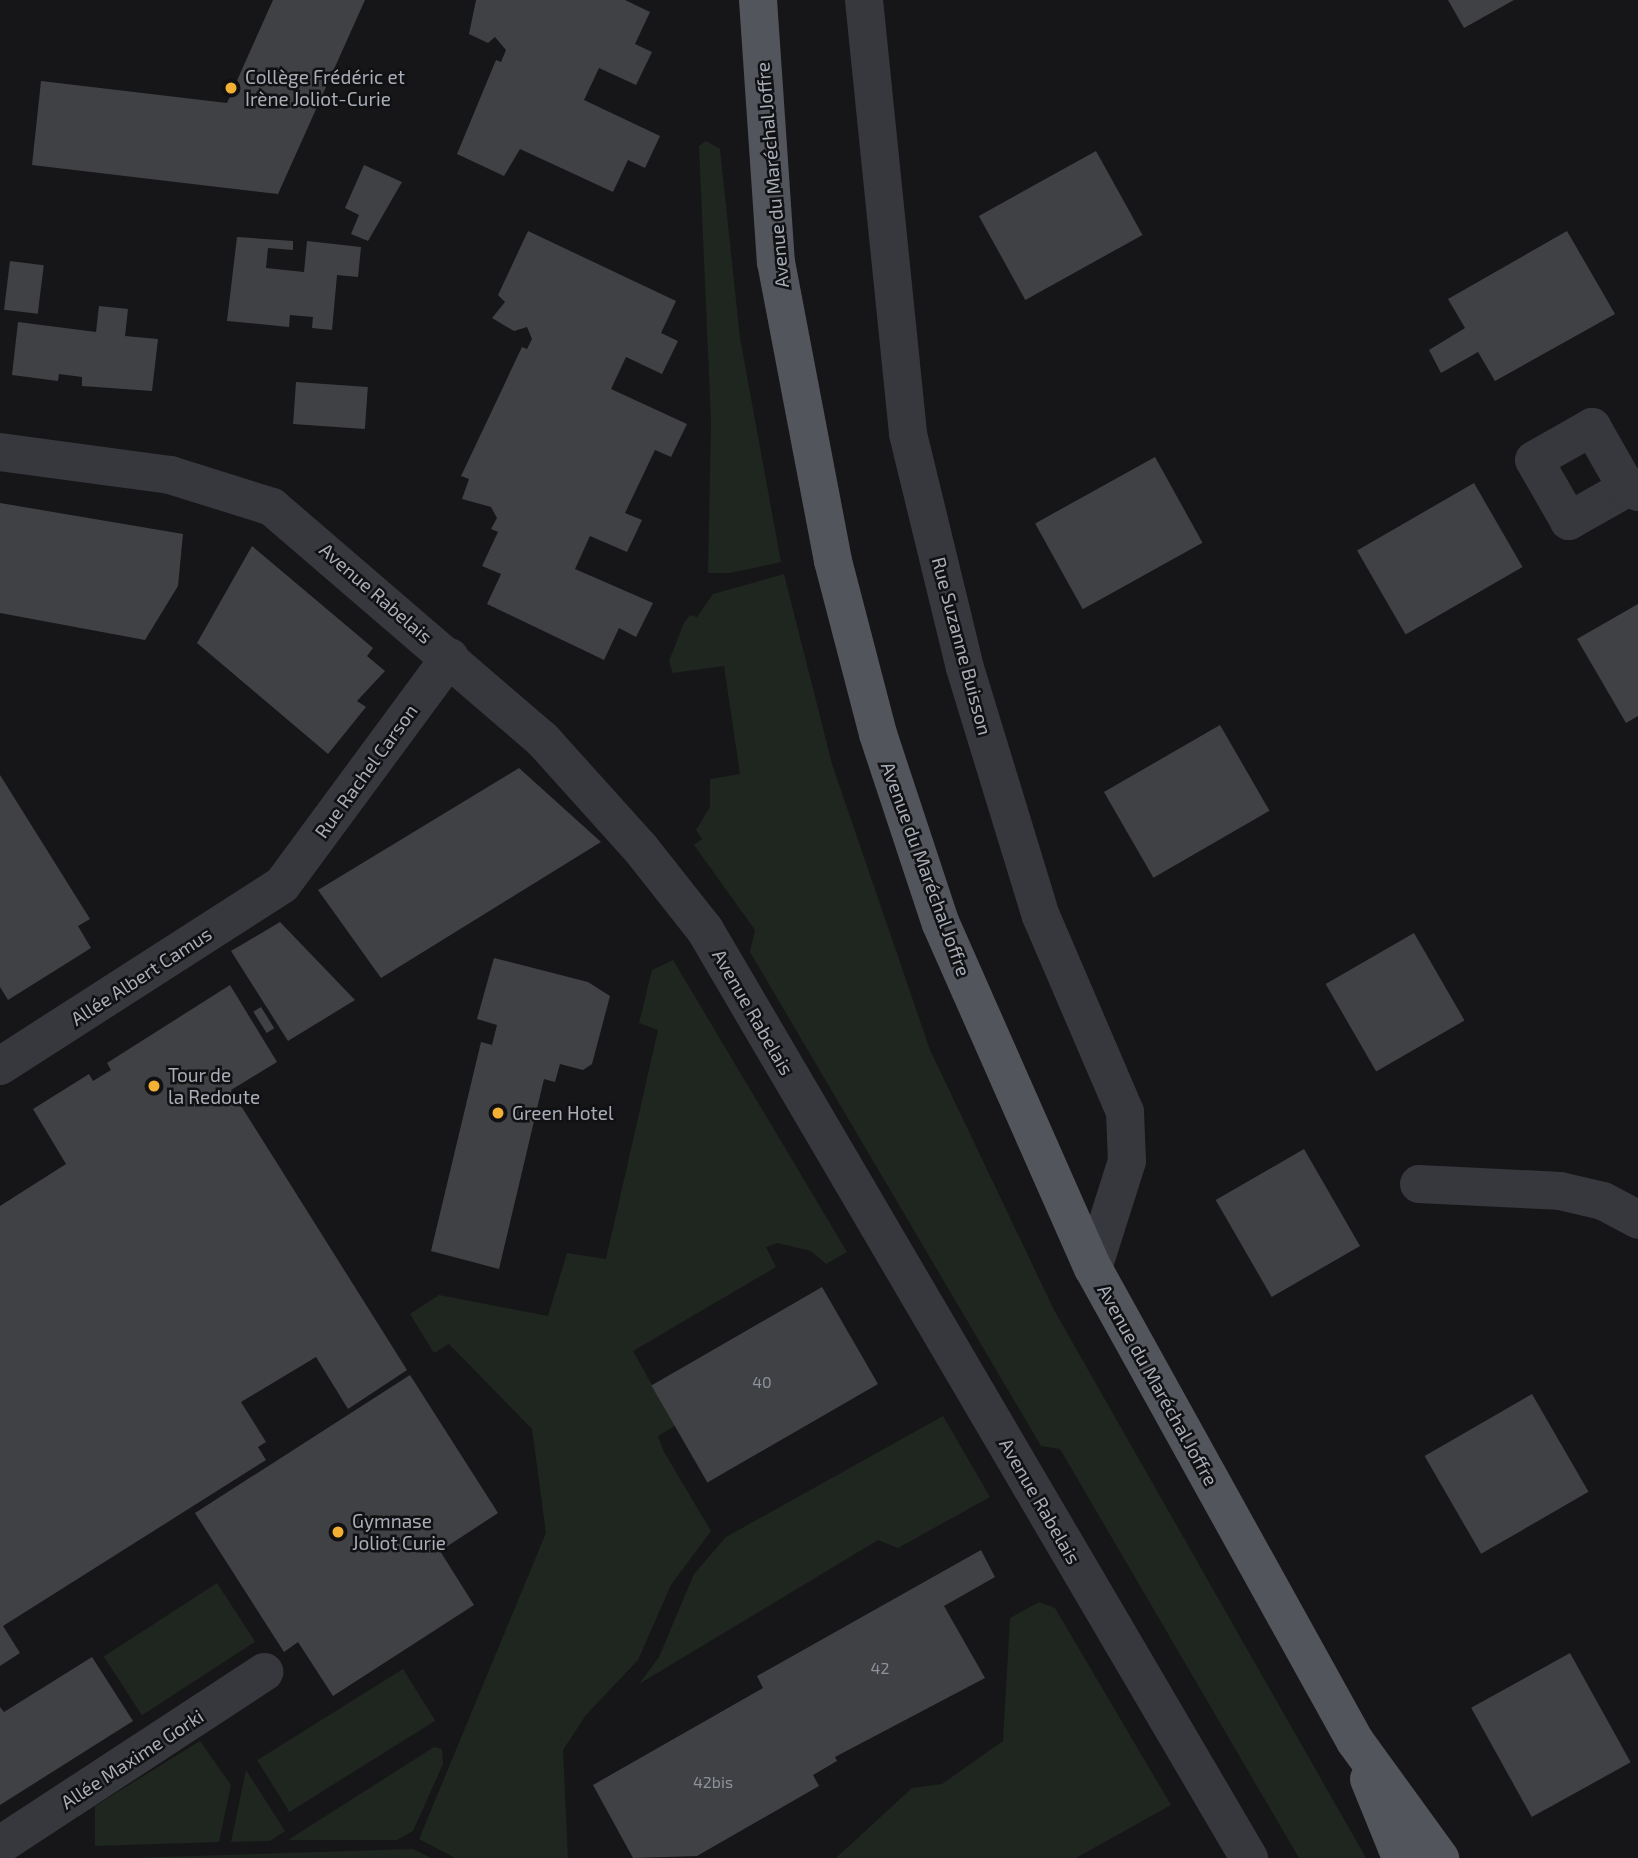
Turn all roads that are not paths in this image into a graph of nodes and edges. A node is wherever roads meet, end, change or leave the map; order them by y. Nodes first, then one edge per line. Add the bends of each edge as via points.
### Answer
1 (758, 0) edge
2 (864, 0) edge
3 (0, 452) edge
4 (450, 657) junction
5 (282, 886) joint
6 (2, 1061) edge
7 (1419, 1184) dead end
8 (1638, 1220) edge
9 (1093, 1268) junction
10 (264, 1672) dead end
11 (1355, 1741) junction
12 (0, 1844) edge
13 (1249, 1858) edge
14 (1401, 1858) edge
15 (1440, 1858) edge

1 - 9 main road, Avenue du Maréchal Joffre via 776,262 833,561 878,734 941,924
2 - 9 street, Rue Suzanne Buisson via 908,434 965,668 1041,916 1125,1112 1128,1161
3 - 4 street, Avenue Rabelais via 170,475 272,507
4 - 5 street, Rue Rachel Carson
4 - 13 street, Avenue Rabelais via 542,739 705,930
5 - 6 street, Allée Albert Camus
7 - 8 street via 1560,1191 1603,1201
9 - 11 main road, Avenue du Maréchal Joffre
10 - 12 street, Allée Maxime Gorki
11 - 14 main road, Avenue du Maréchal Joffre
11 - 15 main road, Avenue du Maréchal Joffre

